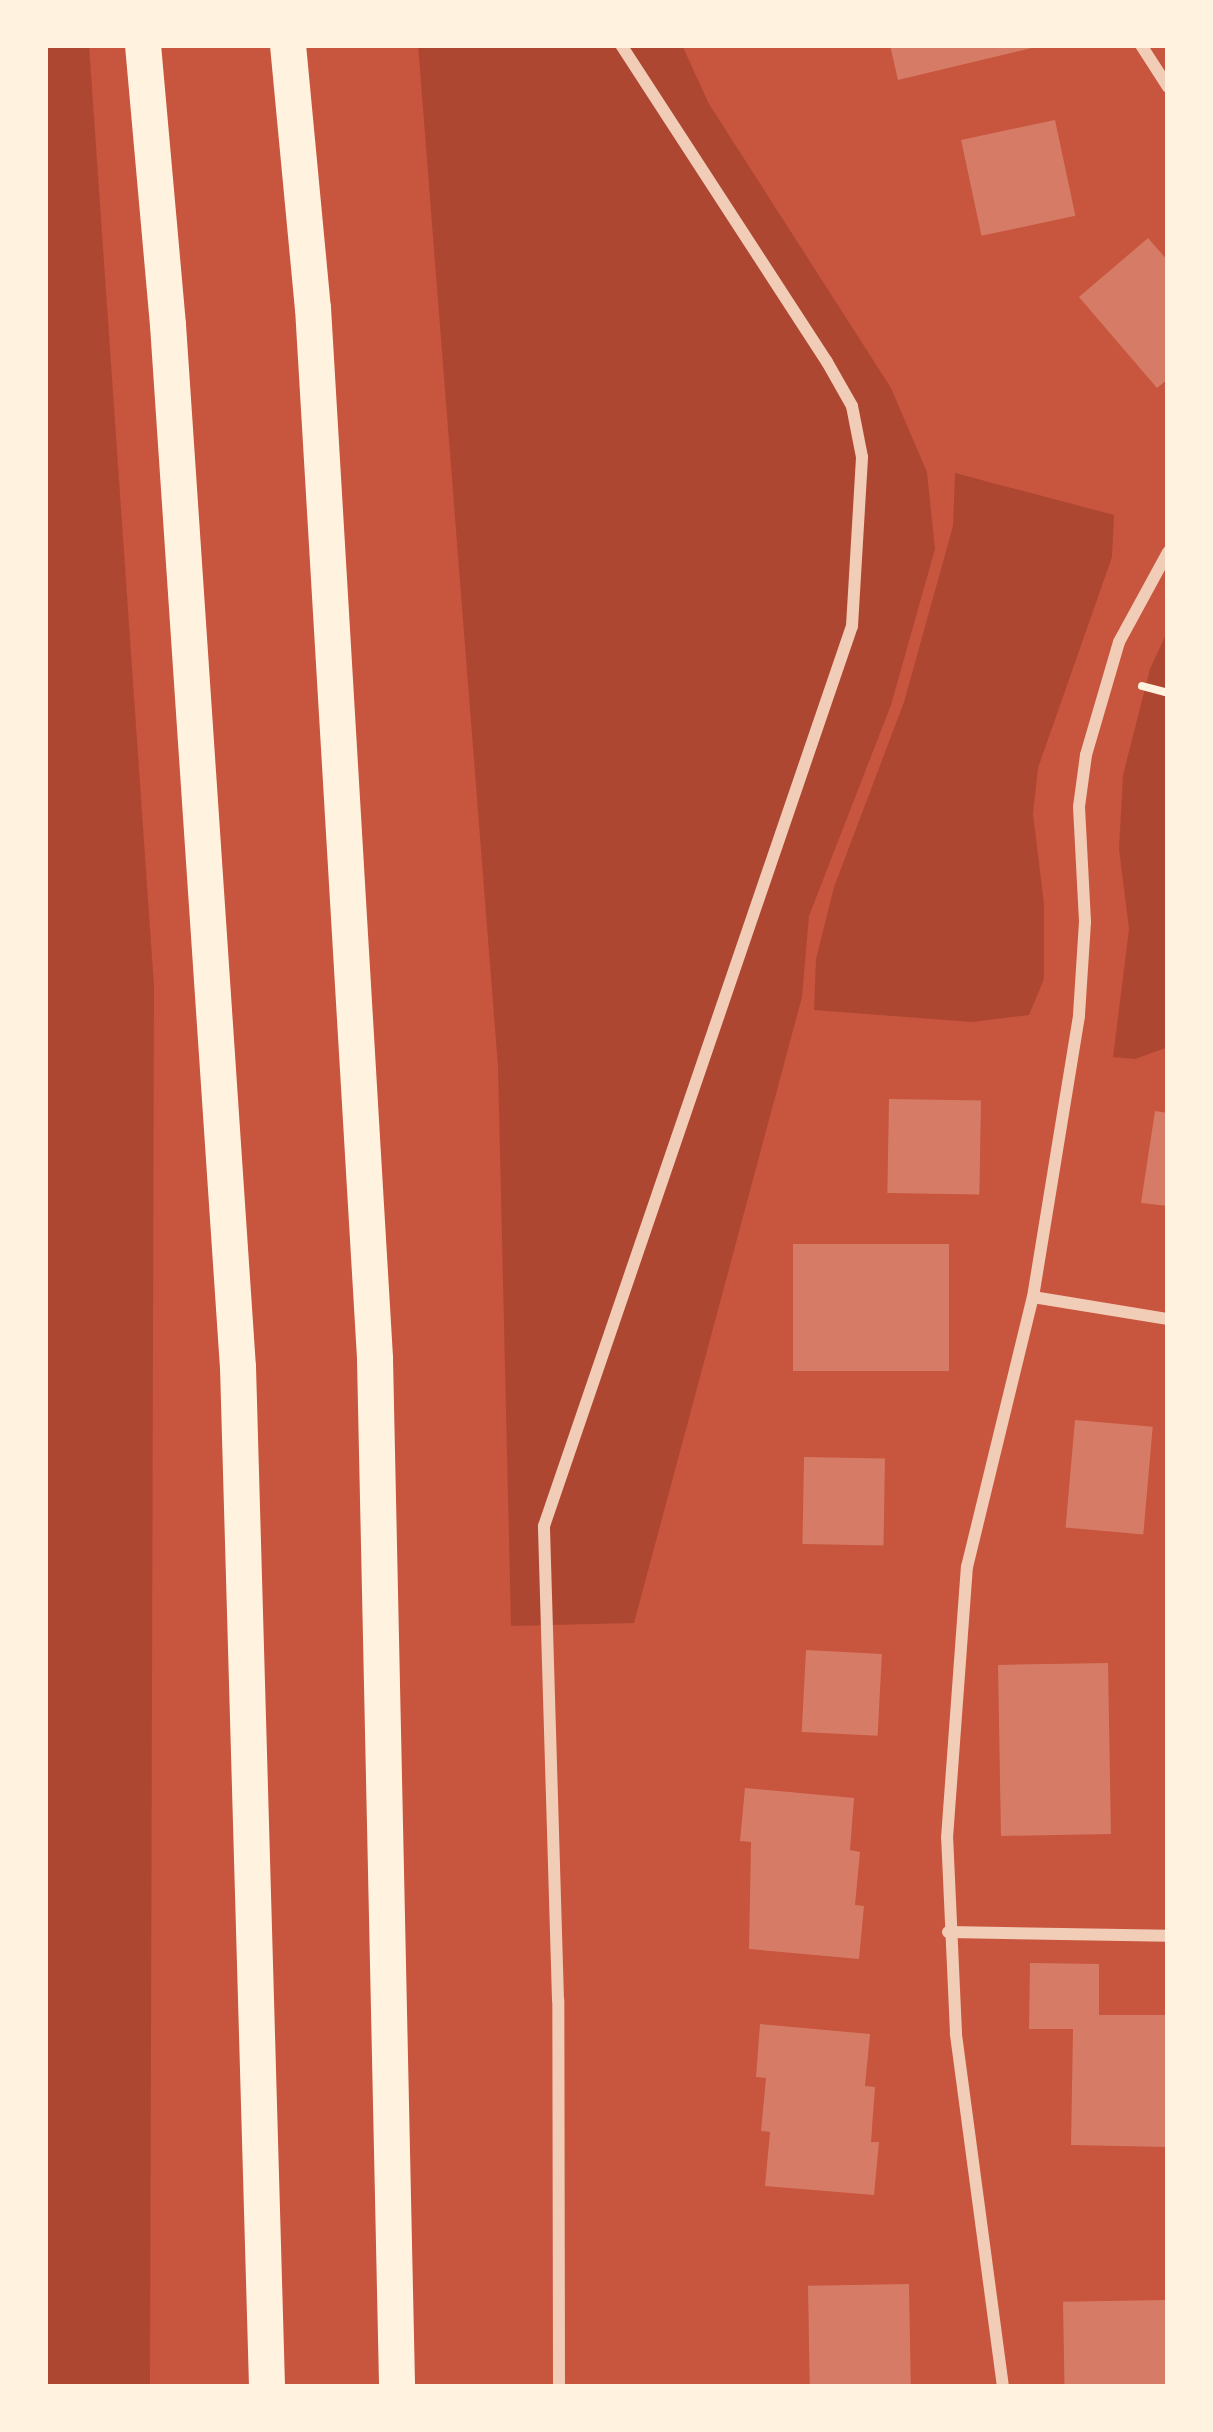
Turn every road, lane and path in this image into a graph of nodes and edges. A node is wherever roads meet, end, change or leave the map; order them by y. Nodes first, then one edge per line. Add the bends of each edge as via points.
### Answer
1 (143, 45) edge
2 (288, 45) edge
3 (621, 45) edge
4 (1141, 45) edge
5 (1168, 87) edge
6 (1168, 552) edge
7 (1033, 1298) junction
8 (1168, 1319) edge
9 (949, 1932) junction
10 (1168, 1936) edge
11 (267, 2387) edge
12 (397, 2387) edge
13 (560, 2387) edge
14 (1004, 2387) edge

1 - 11 highway via 238,1367
2 - 12 highway via 313,308 375,1359
3 - 13 street via 852,406 861,481 852,626 544,1526
4 - 5 street
6 - 7 street via 1119,642 1086,755 1078,807 1085,922 1079,1016
7 - 8 street
7 - 9 street via 965,1584 950,1744
9 - 10 street
9 - 14 street

